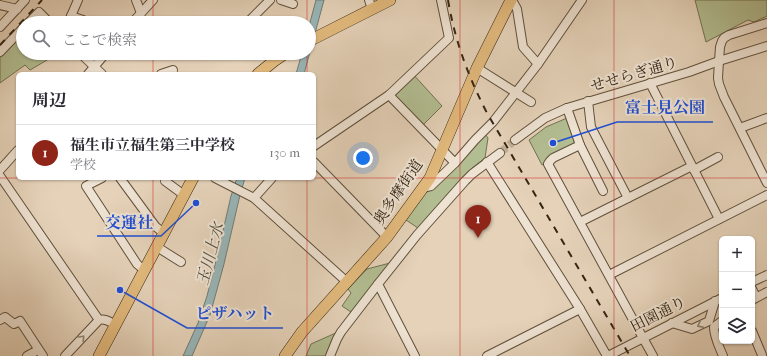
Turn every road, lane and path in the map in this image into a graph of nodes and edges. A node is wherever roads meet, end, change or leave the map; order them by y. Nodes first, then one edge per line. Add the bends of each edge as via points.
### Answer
1 (25, 0) edge
2 (78, 0) edge
3 (136, 0) edge
4 (153, 0) edge
5 (270, 0) edge
6 (281, 0) edge
7 (390, 0) edge
8 (441, 0) edge
9 (512, 0) edge
10 (582, 0) edge
11 (292, 4) dead end
12 (370, 4) edge
13 (0, 5) edge
14 (17, 9) junction
15 (141, 13) junction
16 (35, 16) edge
17 (43, 16) edge
18 (72, 16) edge
19 (138, 16) edge
20 (254, 16) edge
21 (767, 23) edge
22 (0, 27) edge
23 (16, 35) edge
24 (316, 36) edge
25 (767, 46) edge
26 (0, 52) edge
27 (87, 60) edge
28 (100, 60) edge
29 (276, 60) edge
30 (719, 61) junction
31 (538, 64) junction
32 (94, 67) junction
33 (477, 68) junction
34 (172, 70) dead end
35 (90, 72) edge
36 (100, 72) edge
37 (166, 72) edge
38 (260, 72) edge
39 (650, 83) junction
40 (516, 93) junction
41 (389, 95) junction
42 (588, 101) junction
43 (531, 102) dead end
44 (567, 108) junction
45 (767, 118) edge
46 (740, 128) junction
47 (515, 140) tunnel mouth
48 (580, 144) junction
49 (316, 145) edge
50 (442, 149) junction
51 (16, 152) edge
52 (500, 153) tunnel mouth
53 (718, 157) dead end
54 (487, 162) junction
55 (455, 163) junction
56 (316, 164) edge
57 (693, 168) junction
58 (0, 170) edge
59 (0, 176) edge
60 (98, 180) edge
61 (121, 180) edge
62 (192, 180) edge
63 (219, 180) edge
64 (270, 180) edge
65 (165, 181) dead end
66 (767, 183) edge
67 (422, 188) junction
68 (603, 191) dead end
69 (767, 195) edge
70 (184, 196) junction
71 (254, 198) junction
72 (628, 198) junction
73 (719, 219) junction
74 (580, 222) junction
75 (164, 233) junction
76 (387, 237) junction
77 (157, 247) junction
78 (181, 262) dead end
79 (144, 270) junction
80 (609, 275) junction
81 (767, 275) edge
82 (755, 281) edge
83 (347, 282) junction
84 (378, 284) junction
85 (767, 292) edge
86 (755, 298) edge
87 (718, 300) edge
88 (580, 309) junction
89 (0, 320) edge
90 (99, 320) junction
91 (672, 323) junction
92 (719, 323) edge
93 (116, 325) junction
94 (643, 338) junction
95 (755, 339) edge
96 (40, 353) edge
97 (762, 355) edge
98 (27, 356) edge
99 (65, 356) edge
100 (99, 356) edge
101 (285, 356) edge
102 (330, 356) edge
103 (415, 356) edge
104 (488, 356) edge
105 (607, 356) edge
106 (653, 356) edge
107 (723, 356) edge

1 - 14 street
2 - 18 street
3 - 15 street
4 - 15 street
5 - 20 street
6 - 11 street
7 - 12 main road
8 - 41 street via 449,38
9 - 31 street via 517,9 523,47
9 - 33 main road, 奥多摩街道
10 - 31 street
12 - 24 main road
13 - 14 street
14 - 22 street
15 - 19 street
16 - 17 street via 39,12
21 - 30 street via 724,38
23 - 26 street
25 - 30 street, せせらぎ通り
27 - 32 street
28 - 32 street
29 - 38 main road
30 - 39 street, せせらぎ通り
30 - 46 street via 718,78 721,91
31 - 40 street
32 - 35 street
32 - 36 street
33 - 40 street
33 - 50 main road, 奥多摩街道
34 - 37 street
39 - 42 street, せせらぎ通り
39 - 57 street
40 - 43 street
40 - 55 street
41 - 49 street
41 - 50 street
42 - 44 street, せせらぎ通り
42 - 72 street via 592,126
44 - 47 street, せせらぎ通り via 545,118
44 - 48 street
45 - 46 street
46 - 66 street
48 - 68 street
48 - 74 street via 553,158 548,164
50 - 55 street
50 - 67 main road, 奥多摩街道 via 430,178
51 - 58 street
52 - 54 street
53 - 57 street
54 - 84 street via 457,189
54 - 88 street
55 - 67 street via 431,186
56 - 76 street
57 - 72 street
57 - 73 street
59 - 90 street
60 - 79 street via 86,186 137,264
61 - 75 street via 156,227
62 - 70 main road
63 - 71 street
64 - 71 street
65 - 70 street
67 - 76 main road, 奥多摩街道
69 - 73 street
70 - 75 main road
71 - 83 street
72 - 74 street
73 - 80 street
74 - 80 street
75 - 77 main road
76 - 83 main road, 奥多摩街道
77 - 78 street
77 - 79 main road
79 - 93 main road
80 - 94 street
81 - 82 street
83 - 101 main road, 奥多摩街道 via 302,332
84 - 102 street via 341,332
84 - 103 street
85 - 86 street
87 - 91 street, 田園通り
87 -> 91 street via 709,321 692,329
88 - 104 street
88 - 105 street
89 - 96 street via 5,317 14,324 20,321
90 - 93 street
99 -> 90 street
91 - 94 street, 田園通り
92 - 107 street via 714,327 714,336
93 - 100 main road
94 - 105 street, 田園通り
94 - 106 street
95 - 97 street
96 - 98 street

